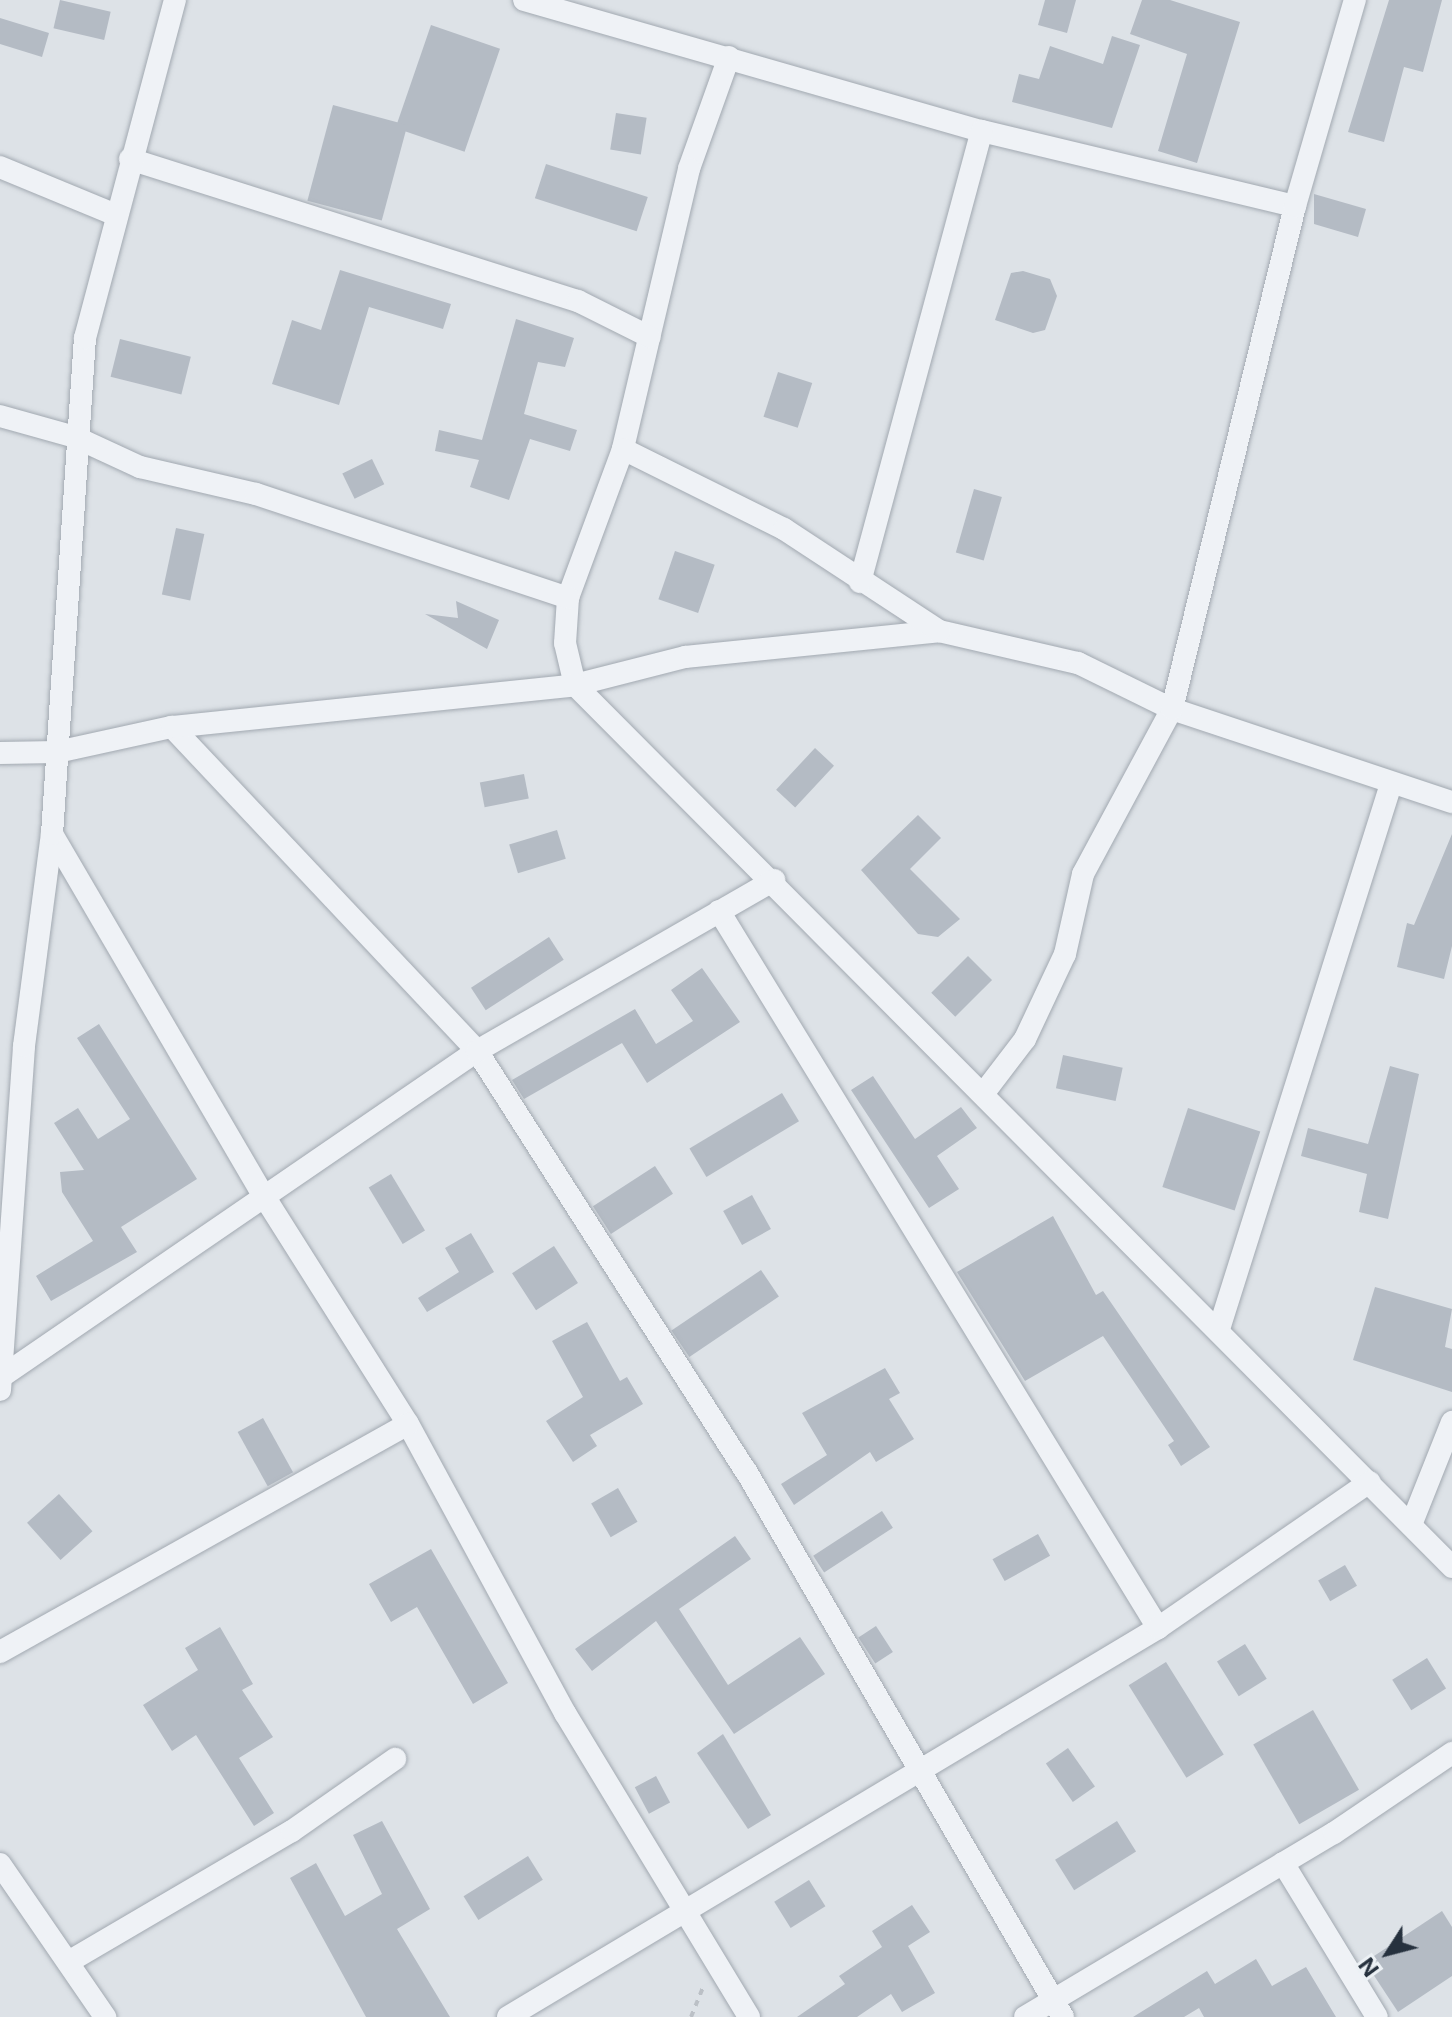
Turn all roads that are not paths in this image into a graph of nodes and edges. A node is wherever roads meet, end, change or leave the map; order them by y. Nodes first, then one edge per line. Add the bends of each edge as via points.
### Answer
1 (175, 0) edge
2 (524, 0) edge
3 (1355, 0) edge
4 (729, 57) junction
5 (982, 131) junction
6 (130, 159) junction
7 (0, 167) edge
8 (1295, 206) junction
9 (116, 215) junction
10 (650, 337) junction
11 (0, 416) edge
12 (75, 437) junction
13 (623, 449) junction
14 (860, 582) junction
15 (568, 598) junction
16 (939, 631) junction
17 (575, 685) junction
18 (1172, 709) junction
19 (172, 727) junction
20 (57, 752) junction
21 (0, 753) edge
22 (1391, 784) junction
23 (1452, 802) edge
24 (52, 834) junction
25 (774, 880) junction
26 (719, 911) junction
27 (477, 1051) junction
28 (983, 1094) junction
29 (262, 1193) junction
30 (1220, 1326) junction
31 (1, 1383) edge
32 (1452, 1422) edge
33 (408, 1424) junction
34 (1370, 1482) junction
35 (1411, 1525) junction
36 (1452, 1567) edge
37 (1158, 1628) junction
38 (0, 1652) edge
39 (1452, 1753) edge
40 (395, 1759) dead end
41 (918, 1771) junction
42 (1283, 1863) junction
43 (0, 1864) edge
44 (686, 1913) junction
45 (70, 1961) junction
46 (1058, 2009) edge
47 (105, 2017) edge
48 (508, 2017) edge
49 (749, 2017) edge
50 (1025, 2017) edge
51 (1377, 2017) edge

1 - 6 street
2 - 4 street
3 - 8 street
4 - 5 street
4 - 10 street via 689,169
5 - 8 street
5 - 14 street
6 - 9 street
6 - 10 street via 578,301
7 - 9 street
8 - 18 street
9 - 12 street via 85,338
10 - 13 street
11 - 12 street
12 - 15 street via 140,467 256,494
12 - 20 street
13 - 14 street via 784,529
13 - 15 street
14 - 16 street
15 - 17 street via 565,643
16 - 17 street via 685,657
16 - 18 street via 1078,663
17 - 19 street
17 - 25 street
18 - 22 street
18 - 28 street via 1083,874 1065,954 1025,1039
19 - 20 street
19 - 27 street
20 - 21 street
20 - 24 street
22 - 23 street
22 - 30 street
24 - 29 street
24 - 31 street via 24,1046
25 - 26 street
25 - 28 street
26 - 27 street
26 - 37 street
27 - 29 street
27 - 41 street via 746,1471
28 - 30 street
29 - 31 street
29 - 33 street
30 - 34 street
32 - 35 street
33 - 38 street
33 - 44 street via 565,1713
34 - 35 street
34 - 37 street
35 - 36 street
37 - 41 street
39 - 42 street
40 - 45 street via 292,1831
41 - 44 street
41 - 46 street
42 - 46 street
42 - 51 street
43 - 45 street
44 - 48 street
44 - 49 street
45 - 47 street
46 - 50 street

